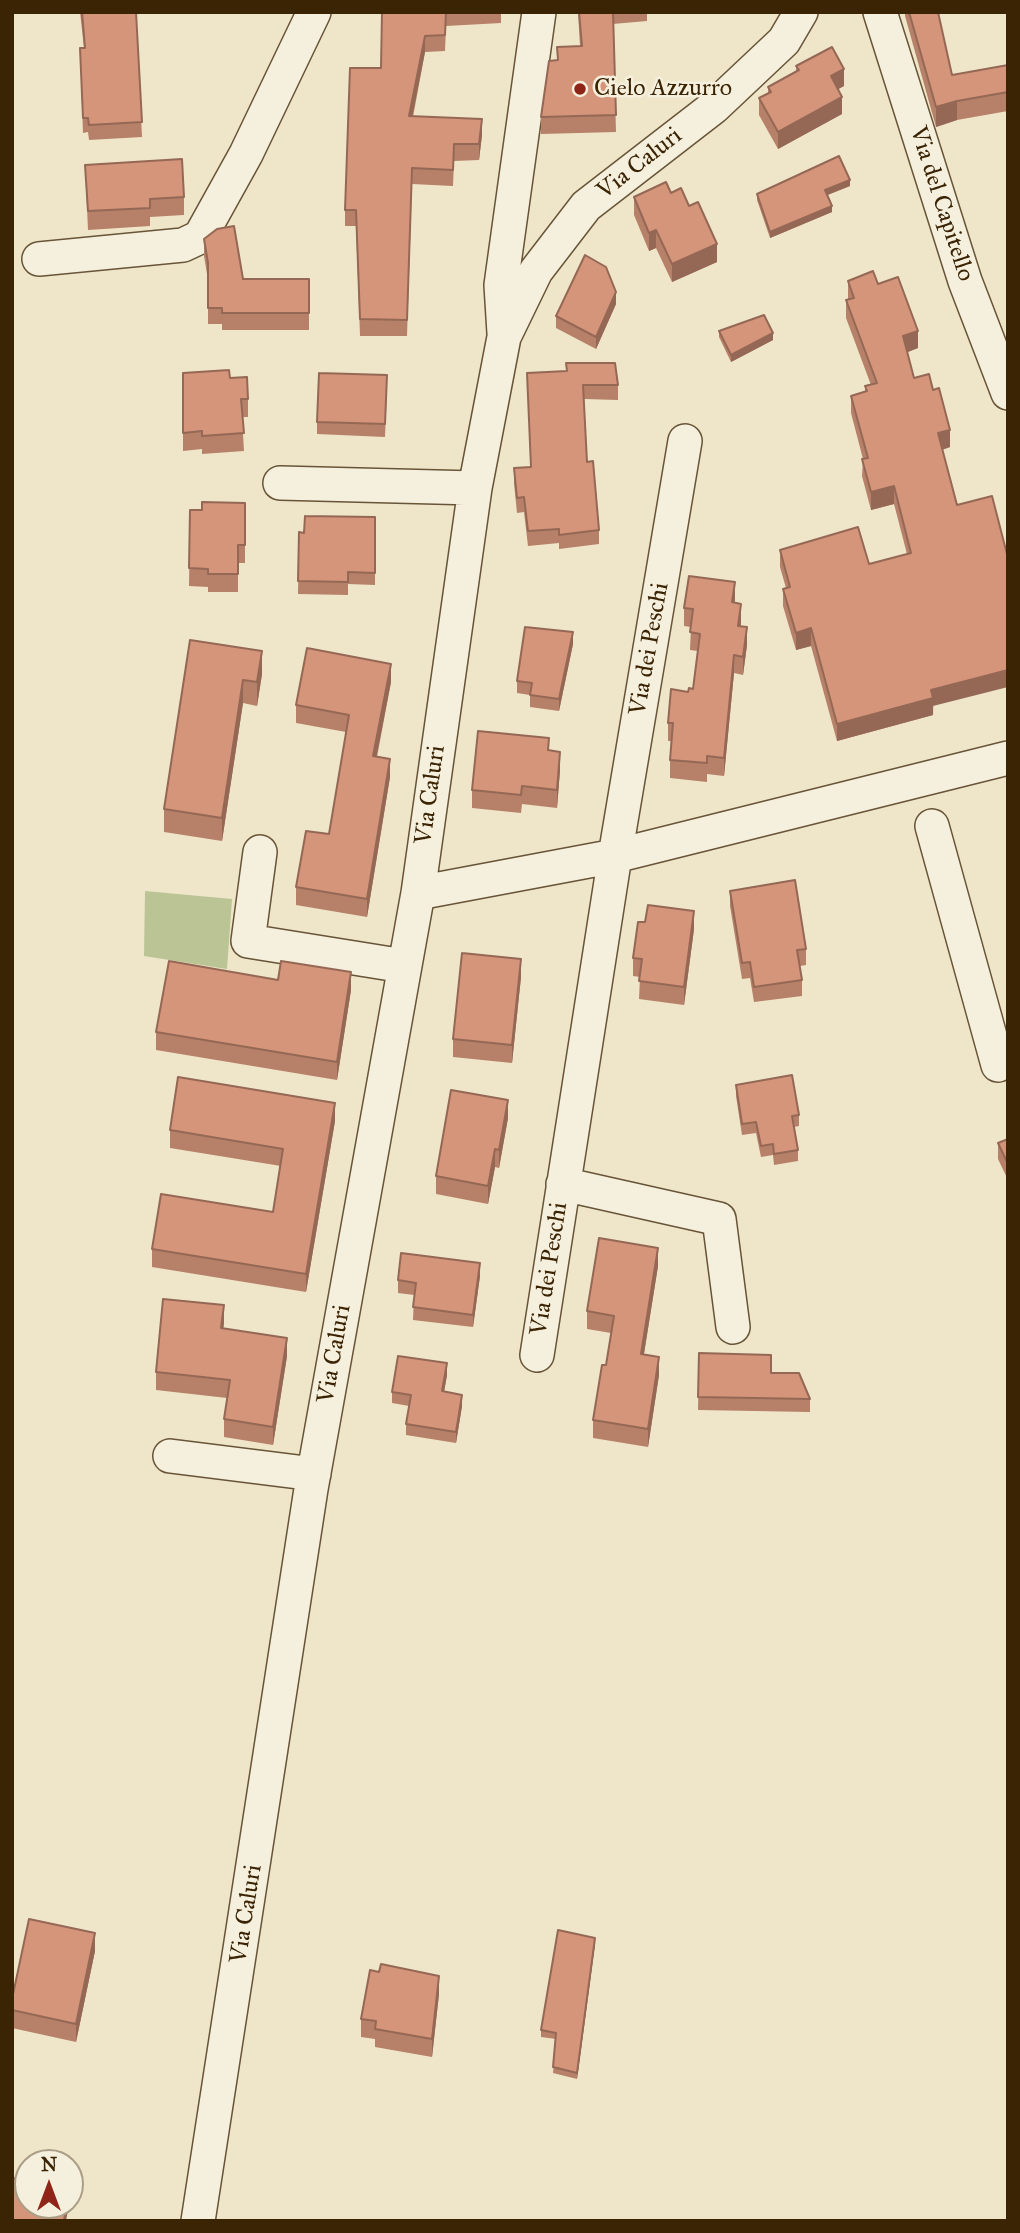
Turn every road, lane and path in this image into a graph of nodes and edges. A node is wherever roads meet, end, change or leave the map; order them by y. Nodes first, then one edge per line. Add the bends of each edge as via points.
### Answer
1 (314, 12) edge
2 (539, 12) edge
3 (802, 12) edge
4 (880, 12) edge
5 (39, 258) dead end
6 (504, 337) junction
7 (1008, 393) edge
8 (685, 441) dead end
9 (280, 483) dead end
10 (475, 488) junction
11 (1008, 758) edge
12 (932, 826) dead end
13 (260, 852) dead end
14 (614, 856) junction
15 (418, 893) junction
16 (404, 966) junction
17 (998, 1065) dead end
18 (563, 1184) junction
19 (733, 1327) dead end
20 (537, 1355) dead end
21 (170, 1456) dead end
22 (314, 1474) junction
23 (198, 2221) edge

1 - 5 street via 246,154 200,237 183,245
2 - 6 street, Via Caluri via 501,285
3 - 6 street, Via Caluri via 784,41 714,107 586,206 536,271
4 - 7 street, Via del Capitello via 965,281
6 - 10 street, Via Caluri
8 - 14 street, Via dei Peschi
9 - 10 street
10 - 15 street, Via Caluri
11 - 14 street
12 - 17 street
13 - 16 street via 248,941
14 - 15 street
14 - 18 street, Via dei Peschi
15 - 16 street, Via Caluri
16 - 22 street, Via Caluri
18 - 19 street, Via dei Peschi via 719,1219
18 - 20 street, Via dei Peschi
21 - 22 street
22 - 23 street, Via Caluri

